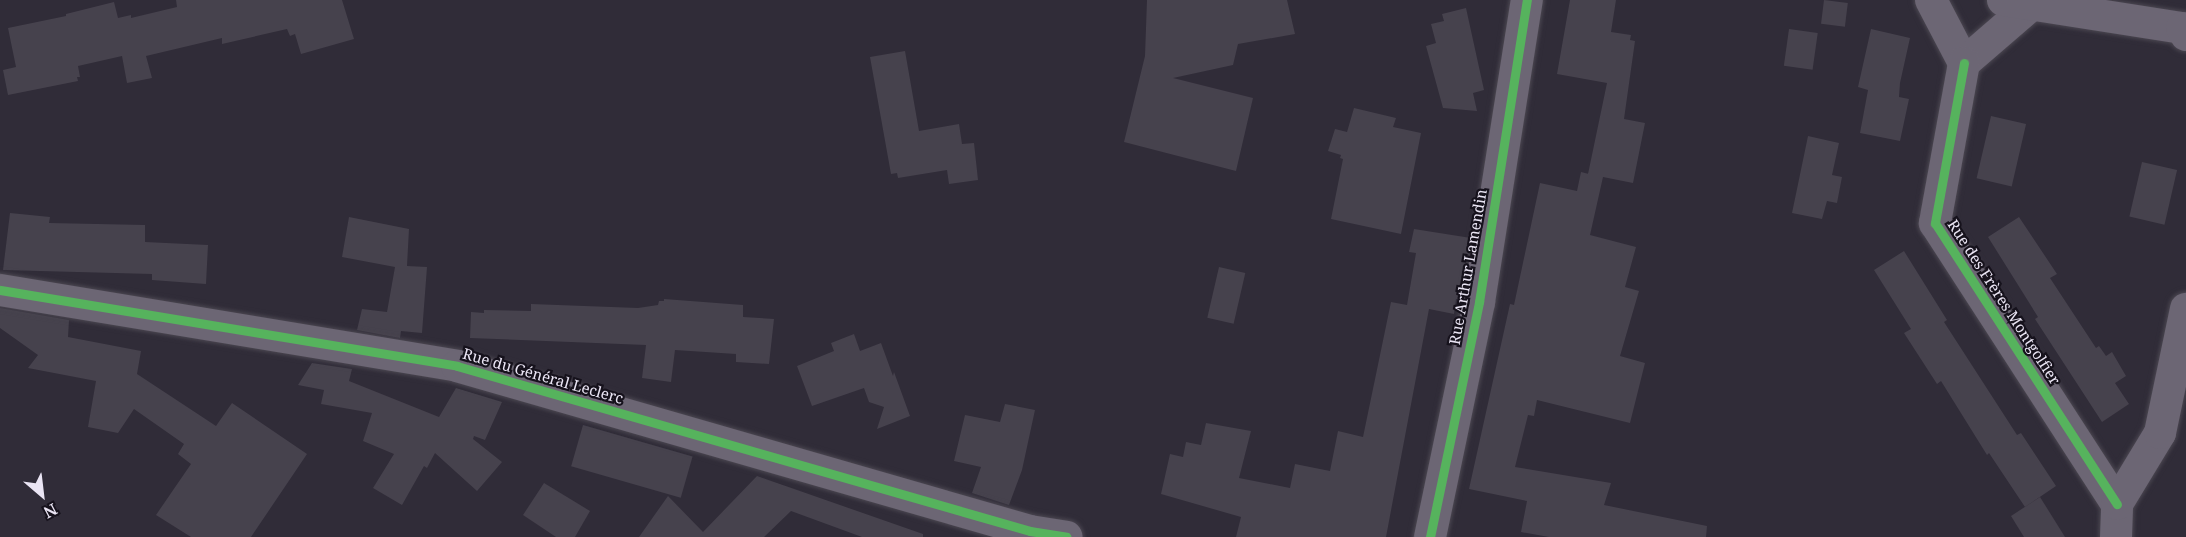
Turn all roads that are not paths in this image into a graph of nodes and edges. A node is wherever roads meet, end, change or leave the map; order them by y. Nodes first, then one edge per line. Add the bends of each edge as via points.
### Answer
1 (1527, 0) edge
2 (1931, 0) edge
3 (2016, 3) edge
4 (2186, 35) edge
5 (1964, 63) junction
6 (0, 290) edge
7 (2186, 309) edge
8 (2117, 504) junction
9 (1026, 534) edge
10 (1067, 537) edge
11 (1430, 537) edge
12 (2116, 537) edge

1 - 11 street, Rue Arthur Lamendin via 1479,302
2 - 5 street
3 - 4 street via 2182,28
3 - 5 street
5 - 8 street, Rue des Frères Montgolfier via 1935,223
6 - 9 street, Rue du Général Leclerc via 457,366
7 - 8 street via 2160,433
8 - 12 street
9 - 10 street, Rue du Général Leclerc

